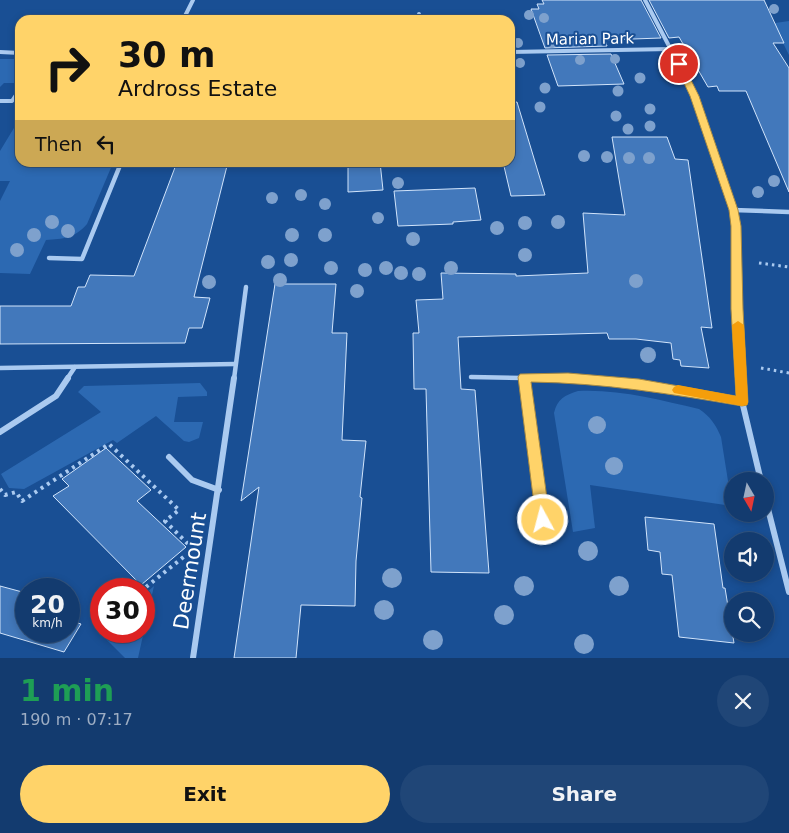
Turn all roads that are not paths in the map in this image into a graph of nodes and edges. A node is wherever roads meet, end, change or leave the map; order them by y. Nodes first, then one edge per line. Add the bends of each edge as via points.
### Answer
1 (193, 0) edge
2 (645, 0) edge
3 (186, 15) edge
4 (671, 49) junction
5 (0, 52) edge
6 (515, 52) edge
7 (15, 53) edge
8 (15, 96) edge
9 (0, 101) edge
10 (120, 167) edge
11 (734, 210) junction
12 (789, 212) edge
13 (49, 258) dead end
14 (246, 287) dead end
15 (235, 364) junction
16 (75, 367) junction
17 (0, 368) edge
18 (471, 377) dead end
19 (524, 377) junction
20 (742, 402) junction
21 (0, 432) edge
22 (169, 457) dead end
23 (759, 472) edge
24 (219, 490) junction
25 (543, 520) dead end
26 (771, 522) edge
27 (789, 592) edge
28 (193, 658) edge

1 - 3 street
2 - 4 street
4 - 6 street, Marian Park
4 - 11 street via 695,96
5 - 7 street
8 - 9 street via 12,101
10 - 13 street via 82,259
11 - 12 street
11 - 20 street
14 - 15 street, Deermount
15 - 16 street
15 - 24 street, Deermount
16 - 17 street
16 - 21 street via 56,396
18 - 19 street
19 - 20 street via 639,384
19 - 25 street
20 - 23 street
22 - 24 street, Deermount via 192,480
24 - 28 street, Deermount
26 - 27 street

